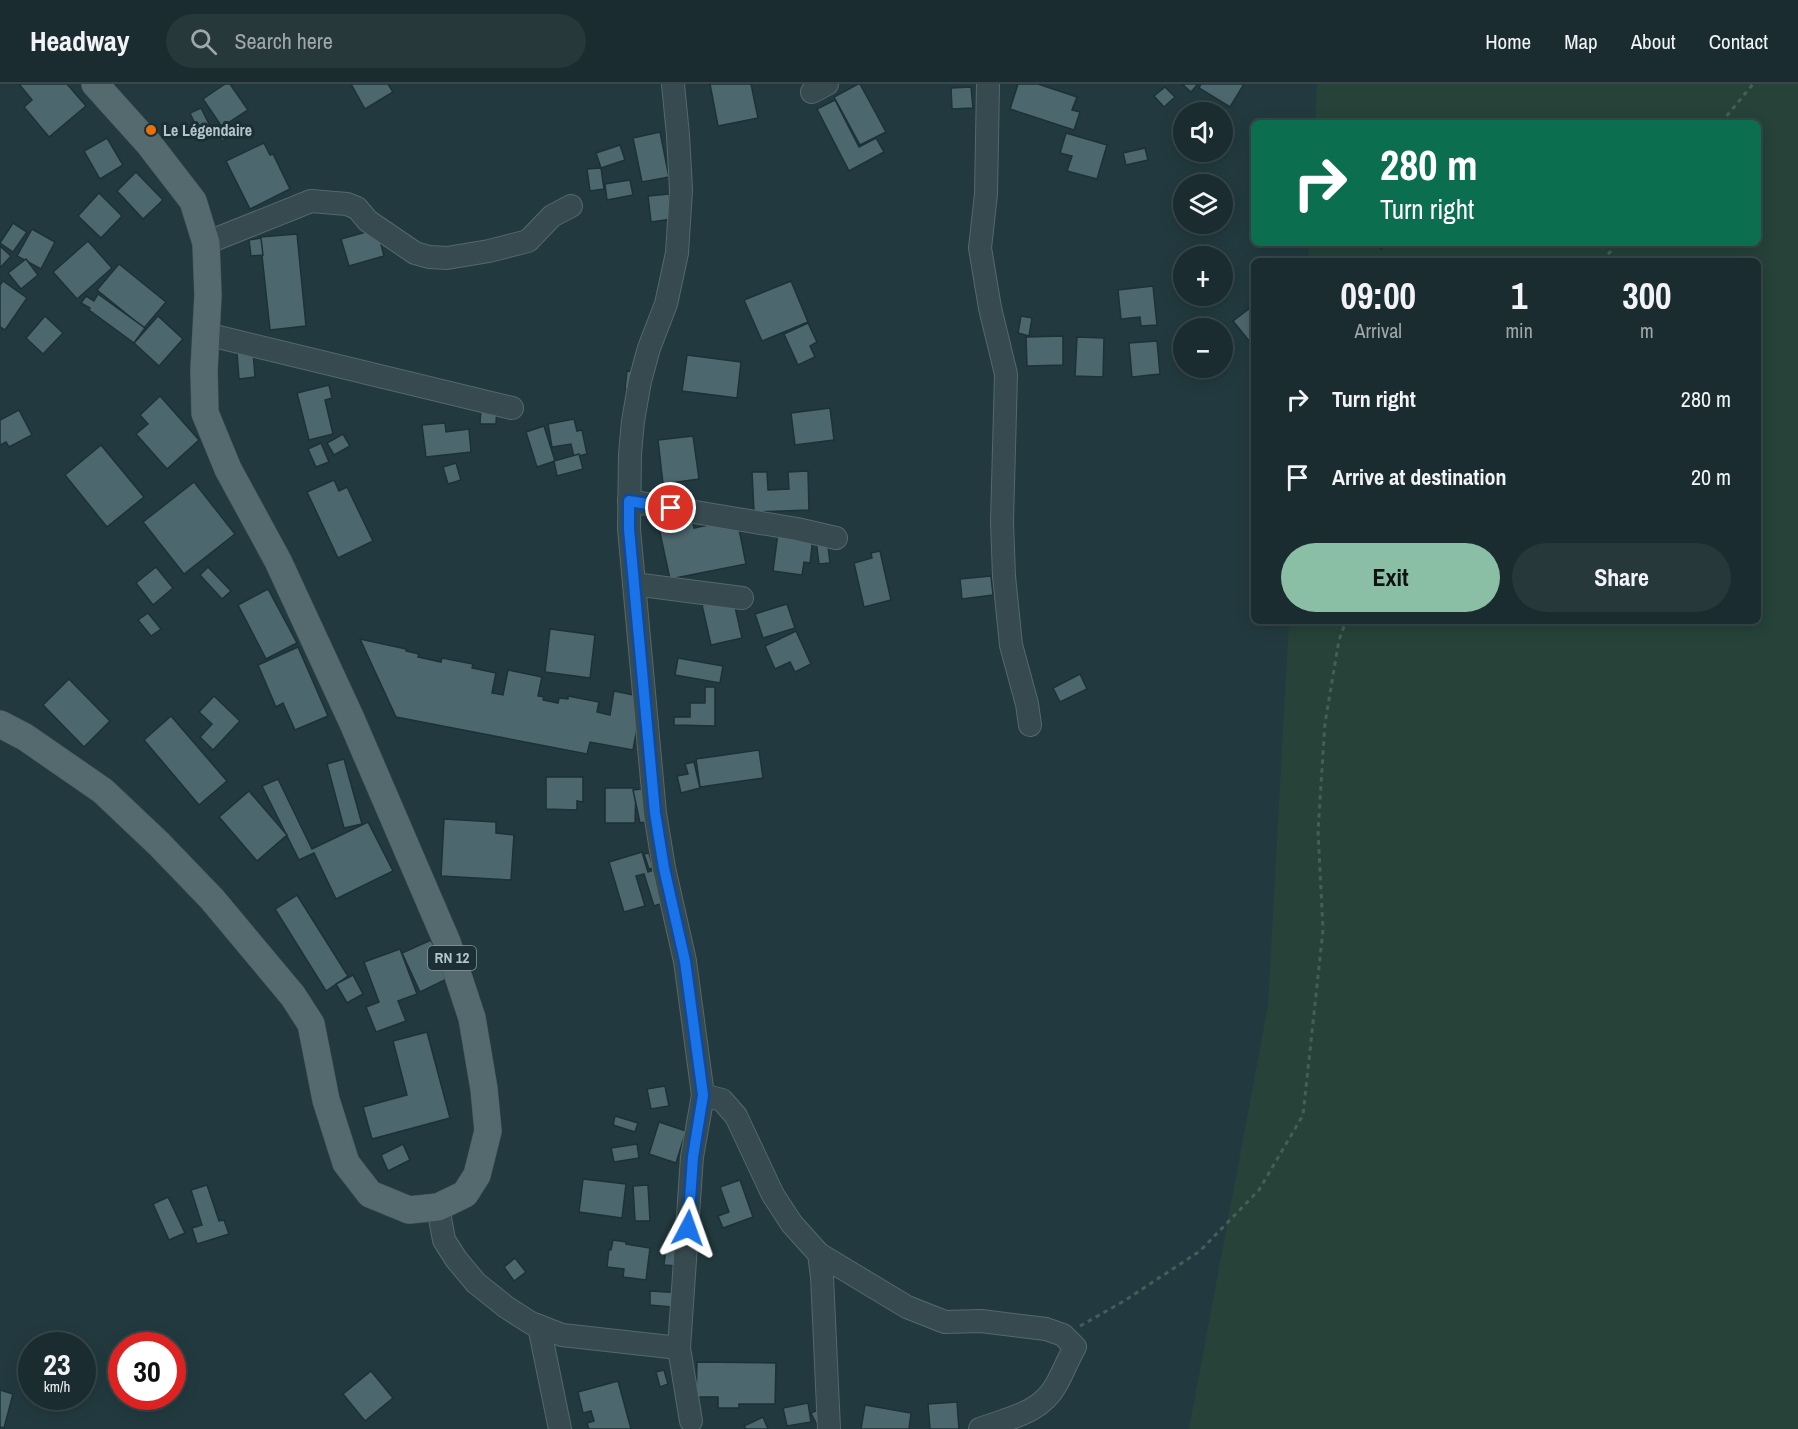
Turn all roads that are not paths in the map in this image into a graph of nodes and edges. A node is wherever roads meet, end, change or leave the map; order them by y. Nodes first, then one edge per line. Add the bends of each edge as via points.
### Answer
1 (95, 84) edge
2 (673, 84) edge
3 (988, 84) edge
4 (571, 206) dead end
5 (206, 243) junction
6 (206, 334) junction
7 (512, 408) dead end
8 (629, 501) junction
9 (836, 538) dead end
10 (634, 584) junction
11 (742, 598) dead end
12 (0, 724) edge
13 (1030, 725) dead end
14 (703, 1095) junction
15 (438, 1207) junction
16 (819, 1254) junction
17 (539, 1326) junction
18 (679, 1348) junction
19 (691, 1421) dead end
20 (560, 1429) edge
21 (829, 1429) edge
22 (980, 1429) edge

1 - 5 main road, RN 12 via 193,201
2 - 8 street via 681,190 677,254 666,304 638,391
3 - 13 street via 986,194 980,248 1006,375 1004,576 1011,645
4 - 5 street via 552,216 528,241 447,258 415,253 368,221 357,208 311,201
5 - 6 main road, RN 12
6 - 7 street
6 - 15 main road, RN 12 via 205,413 228,470 278,561 352,721 447,942 472,1018 488,1131 477,1175 465,1194
8 - 9 street
8 - 10 street
10 - 11 street
10 - 14 street via 655,813 685,961
12 - 15 main road, RN 12 via 103,791 212,899 293,996 311,1024 326,1100 346,1163 370,1194 409,1210
14 - 16 street via 722,1100 736,1116 773,1195
14 - 18 street via 693,1157
15 - 17 street via 444,1240 476,1283
16 - 21 street
16 - 22 street via 907,1307 945,1322 981,1321 1046,1329 1063,1335 1075,1347 1056,1386 1037,1407
17 - 18 street via 562,1335
17 - 20 street
18 - 19 street

